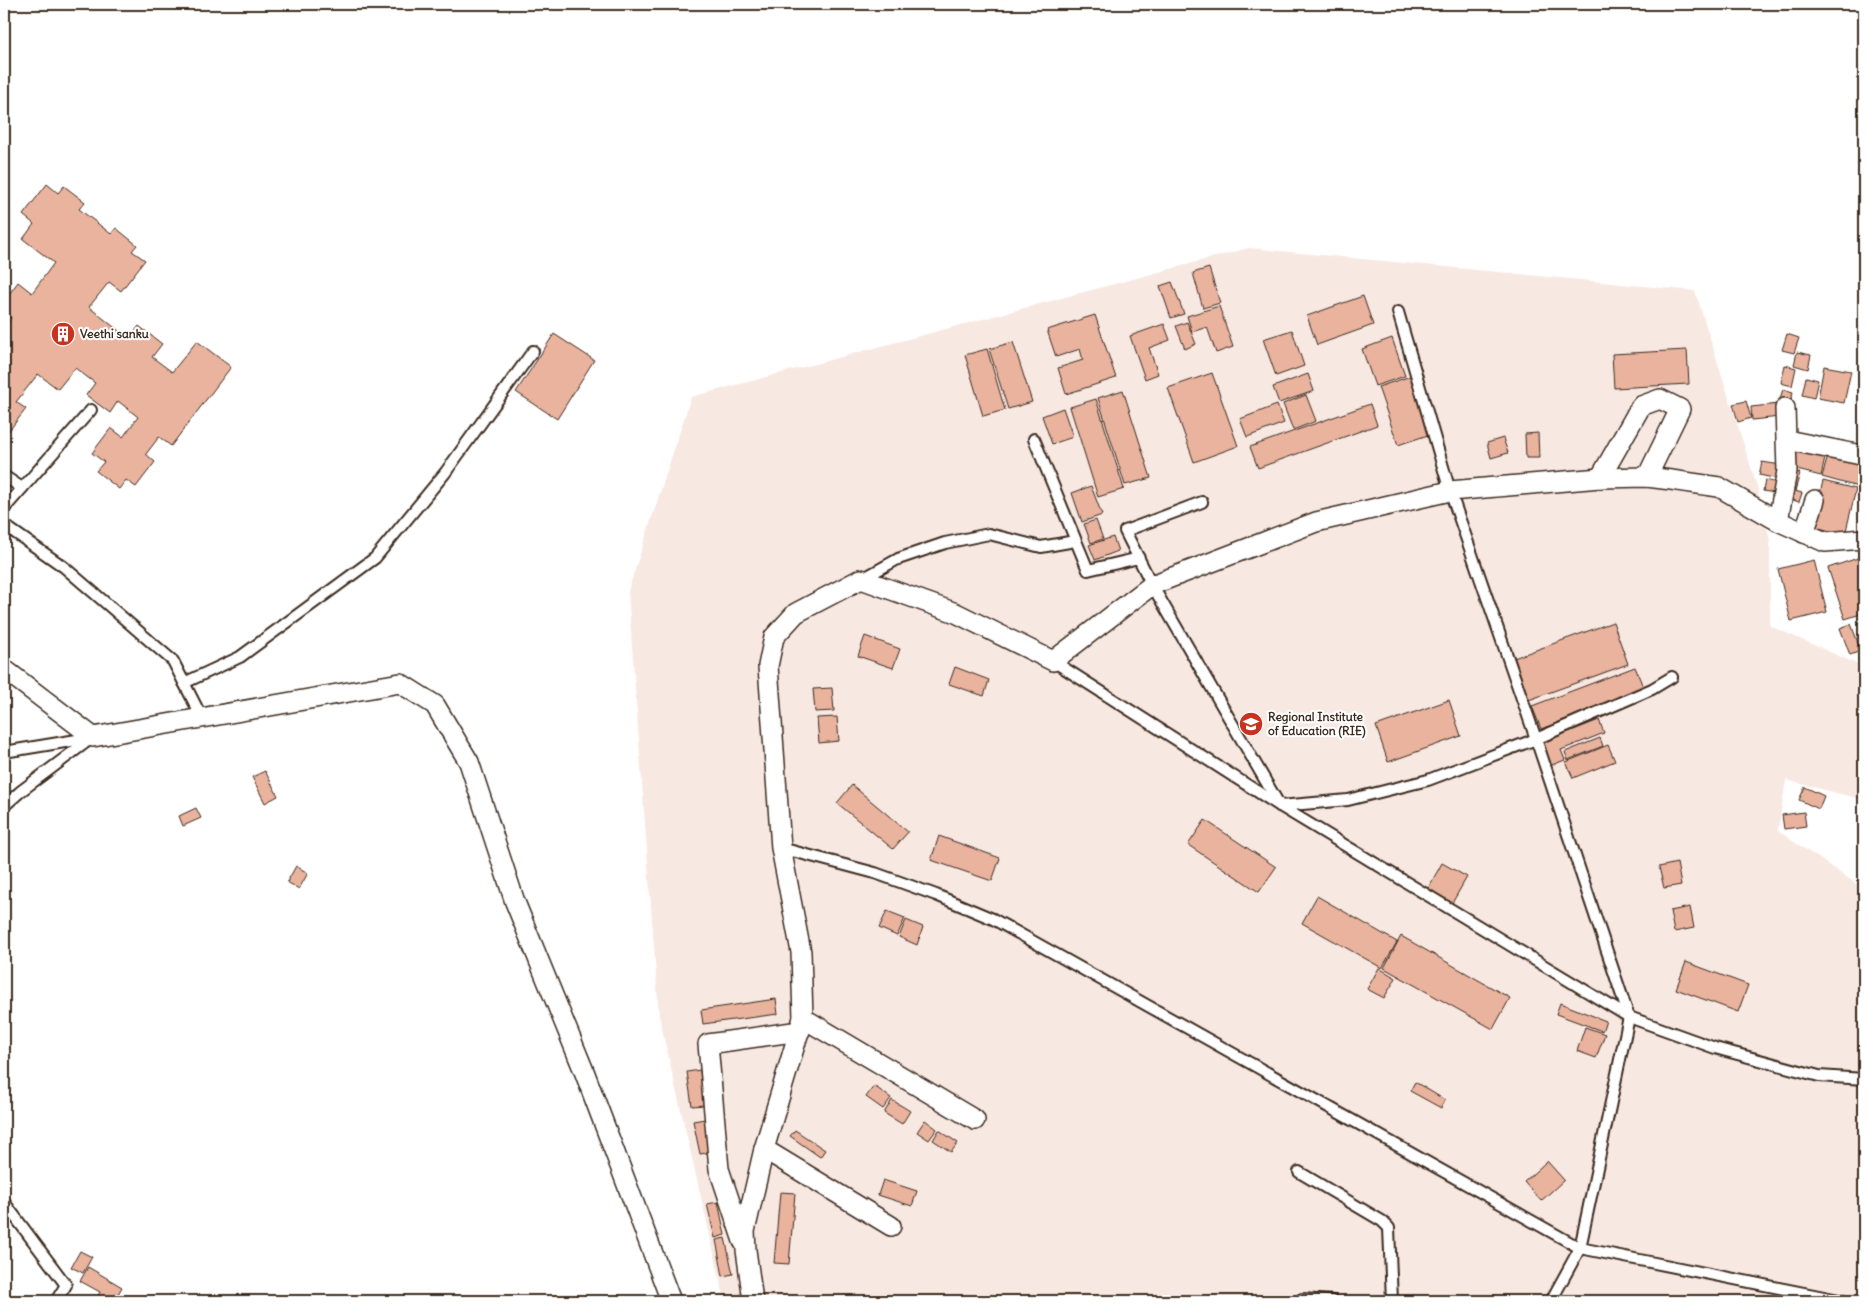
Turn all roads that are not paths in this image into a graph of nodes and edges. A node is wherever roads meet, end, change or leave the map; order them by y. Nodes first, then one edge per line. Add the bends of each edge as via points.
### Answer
1 (1398, 312) dead end
2 (533, 351) dead end
3 (1785, 408) dead end
4 (91, 410) dead end
5 (1034, 439) dead end
6 (1787, 440) junction
7 (1861, 455) dead end
8 (4, 476) edge
9 (1647, 477) junction
10 (1600, 478) junction
11 (22, 488) junction
12 (1450, 491) junction
13 (1815, 500) dead end
14 (1202, 502) dead end
15 (4, 509) edge
16 (1778, 521) junction
17 (4, 525) edge
18 (1804, 533) junction
19 (1864, 540) edge
20 (1075, 541) junction
21 (1139, 558) junction
22 (861, 579) junction
23 (1152, 585) junction
24 (1053, 662) junction
25 (4, 669) edge
26 (1672, 677) dead end
27 (184, 683) junction
28 (202, 718) junction
29 (93, 737) junction
30 (1536, 739) junction
31 (4, 752) edge
32 (4, 806) edge
33 (1280, 806) junction
34 (781, 848) junction
35 (1629, 1017) junction
36 (801, 1024) junction
37 (1864, 1079) edge
38 (975, 1120) dead end
39 (764, 1149) junction
40 (1299, 1172) dead end
41 (4, 1202) edge
42 (891, 1226) dead end
43 (1580, 1248) junction
44 (746, 1250) junction
45 (1302, 1299) dead end
46 (1821, 1299) edge
47 (56, 1301) edge
48 (671, 1301) edge
49 (753, 1301) edge
50 (1332, 1301) edge
51 (1392, 1301) edge
52 (1551, 1301) edge
53 (1844, 1301) edge

1 - 12 lane
2 - 27 lane via 445,473 375,558 240,657
3 - 6 street
4 - 11 lane
5 - 20 lane
6 - 7 street
6 - 16 street via 1787,471
8 - 11 lane
9 - 10 street
9 - 10 street via 1680,409 1660,399 1641,406
9 - 16 street via 1719,487
10 - 12 street
11 - 15 lane
12 - 23 street via 1316,522
12 - 30 lane
13 - 18 street
14 - 21 lane via 1126,530
16 - 18 street
17 - 27 lane via 64,567 172,661
18 - 19 street via 1825,542
20 - 21 lane via 1088,570
20 - 22 lane via 1041,547 989,534 945,543 898,558
21 - 23 lane
22 - 24 street via 956,614
22 - 34 street via 796,613 774,637 768,666
23 - 24 street
23 - 33 lane
24 - 33 lane
25 - 29 street
26 - 30 lane via 1652,689
27 - 28 lane
28 - 29 street
28 - 48 street via 400,683 435,704 469,762 515,902 584,1071
29 - 31 lane
29 - 32 lane
30 - 33 lane via 1428,780 1348,800
30 - 35 lane
33 - 35 lane
34 - 36 street via 801,952
34 - 43 lane via 875,873 993,919
35 - 37 lane via 1716,1048 1819,1076
35 - 43 lane
36 - 38 street
36 - 39 street
36 - 44 street via 708,1044 719,1169
39 - 42 street
39 - 44 street via 746,1231
40 - 51 lane via 1382,1221 1388,1228
41 - 47 lane via 66,1285
43 - 46 lane
43 - 52 lane
44 - 49 street
45 - 50 lane
46 - 53 lane

